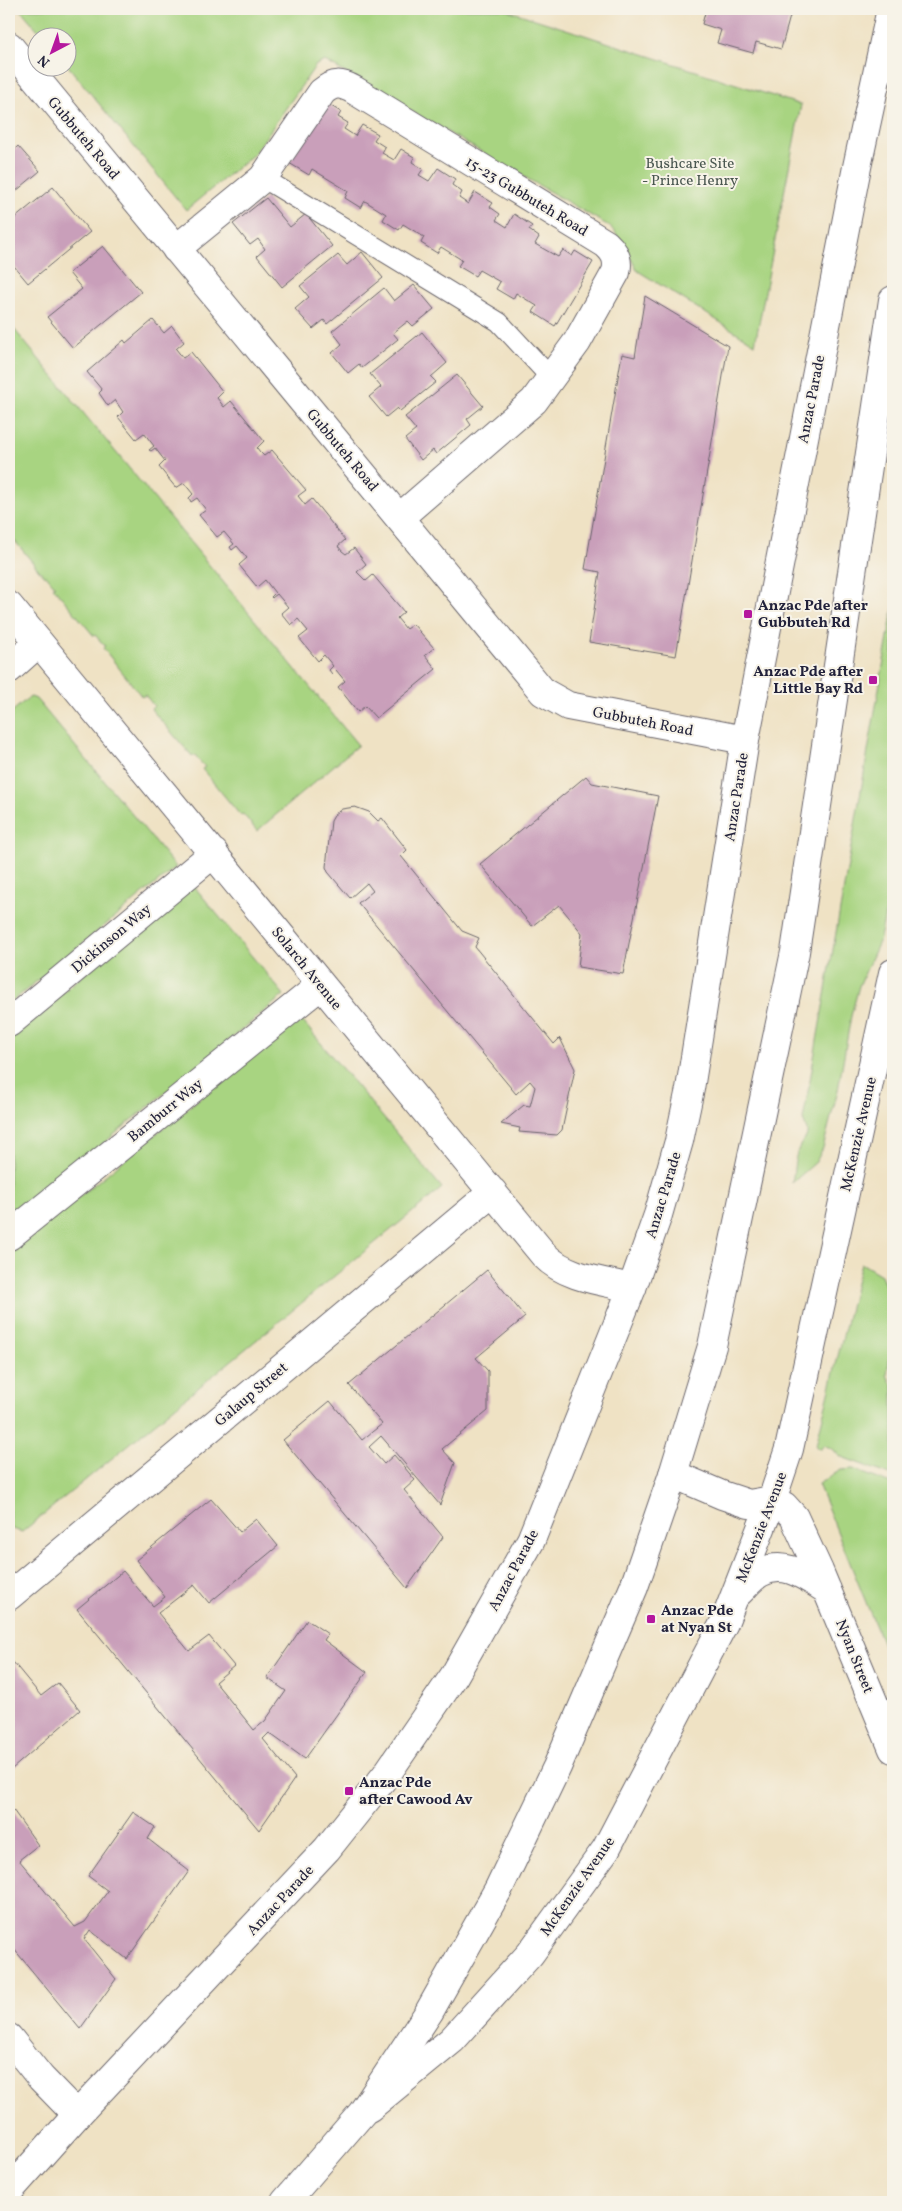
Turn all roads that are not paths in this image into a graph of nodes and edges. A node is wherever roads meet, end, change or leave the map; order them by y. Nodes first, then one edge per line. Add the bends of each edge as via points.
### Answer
1 (892, 9) edge
2 (9, 46) edge
3 (263, 178) junction
4 (176, 249) junction
5 (893, 300) edge
6 (551, 378) junction
7 (399, 518) junction
8 (9, 606) edge
9 (38, 643) junction
10 (9, 669) edge
11 (745, 740) junction
12 (214, 853) junction
13 (893, 973) edge
14 (321, 985) junction
15 (9, 1023) edge
16 (493, 1192) junction
17 (9, 1236) edge
18 (632, 1288) junction
19 (673, 1474) junction
20 (772, 1500) junction
21 (11, 1590) edge
22 (827, 1590) junction
23 (734, 1597) junction
24 (893, 1749) edge
25 (9, 2038) edge
26 (362, 2113) junction
27 (77, 2115) junction
28 (9, 2191) edge
29 (285, 2202) edge

1 - 11 street, Anzac Parade via 856,167
2 - 4 street, Gubbuteh Road
3 - 4 street, 15-23 Gubbuteh Road
3 - 6 lane via 499,322
3 - 6 street, 15-23 Gubbuteh Road via 322,92 339,84 354,90 606,244 615,254 616,272 581,334
4 - 7 street, Gubbuteh Road
5 - 19 street via 795,952 712,1346
6 - 7 street, 15-23 Gubbuteh Road via 528,407
7 - 11 street, Gubbuteh Road via 550,698 568,706
8 - 9 street, Solarch Avenue
9 - 10 street
9 - 12 street, Solarch Avenue
11 - 18 street, Anzac Parade via 690,1089 658,1215
12 - 14 street, Solarch Avenue
12 - 15 street, Dickinson Way
13 - 20 street, McKenzie Avenue via 789,1448
14 - 16 street, Solarch Avenue
14 - 17 street, Bamburr Way
16 - 18 street, Solarch Avenue via 554,1264 576,1274
16 - 21 street, Galaup Street
18 - 27 street, Anzac Parade via 531,1540 454,1676 386,1775 327,1849
19 - 20 street via 749,1504
19 - 26 street via 634,1587 557,1767 498,1890 428,2012
20 - 22 street, Nyan Street via 784,1506 794,1517
20 - 23 street, McKenzie Avenue
22 - 23 street via 799,1572 781,1567 759,1573
22 - 24 street, Nyan Street
23 - 26 street, McKenzie Avenue via 724,1623 606,1849 530,1954 452,2040
25 - 27 street
26 - 29 street
27 - 28 street, Anzac Parade

